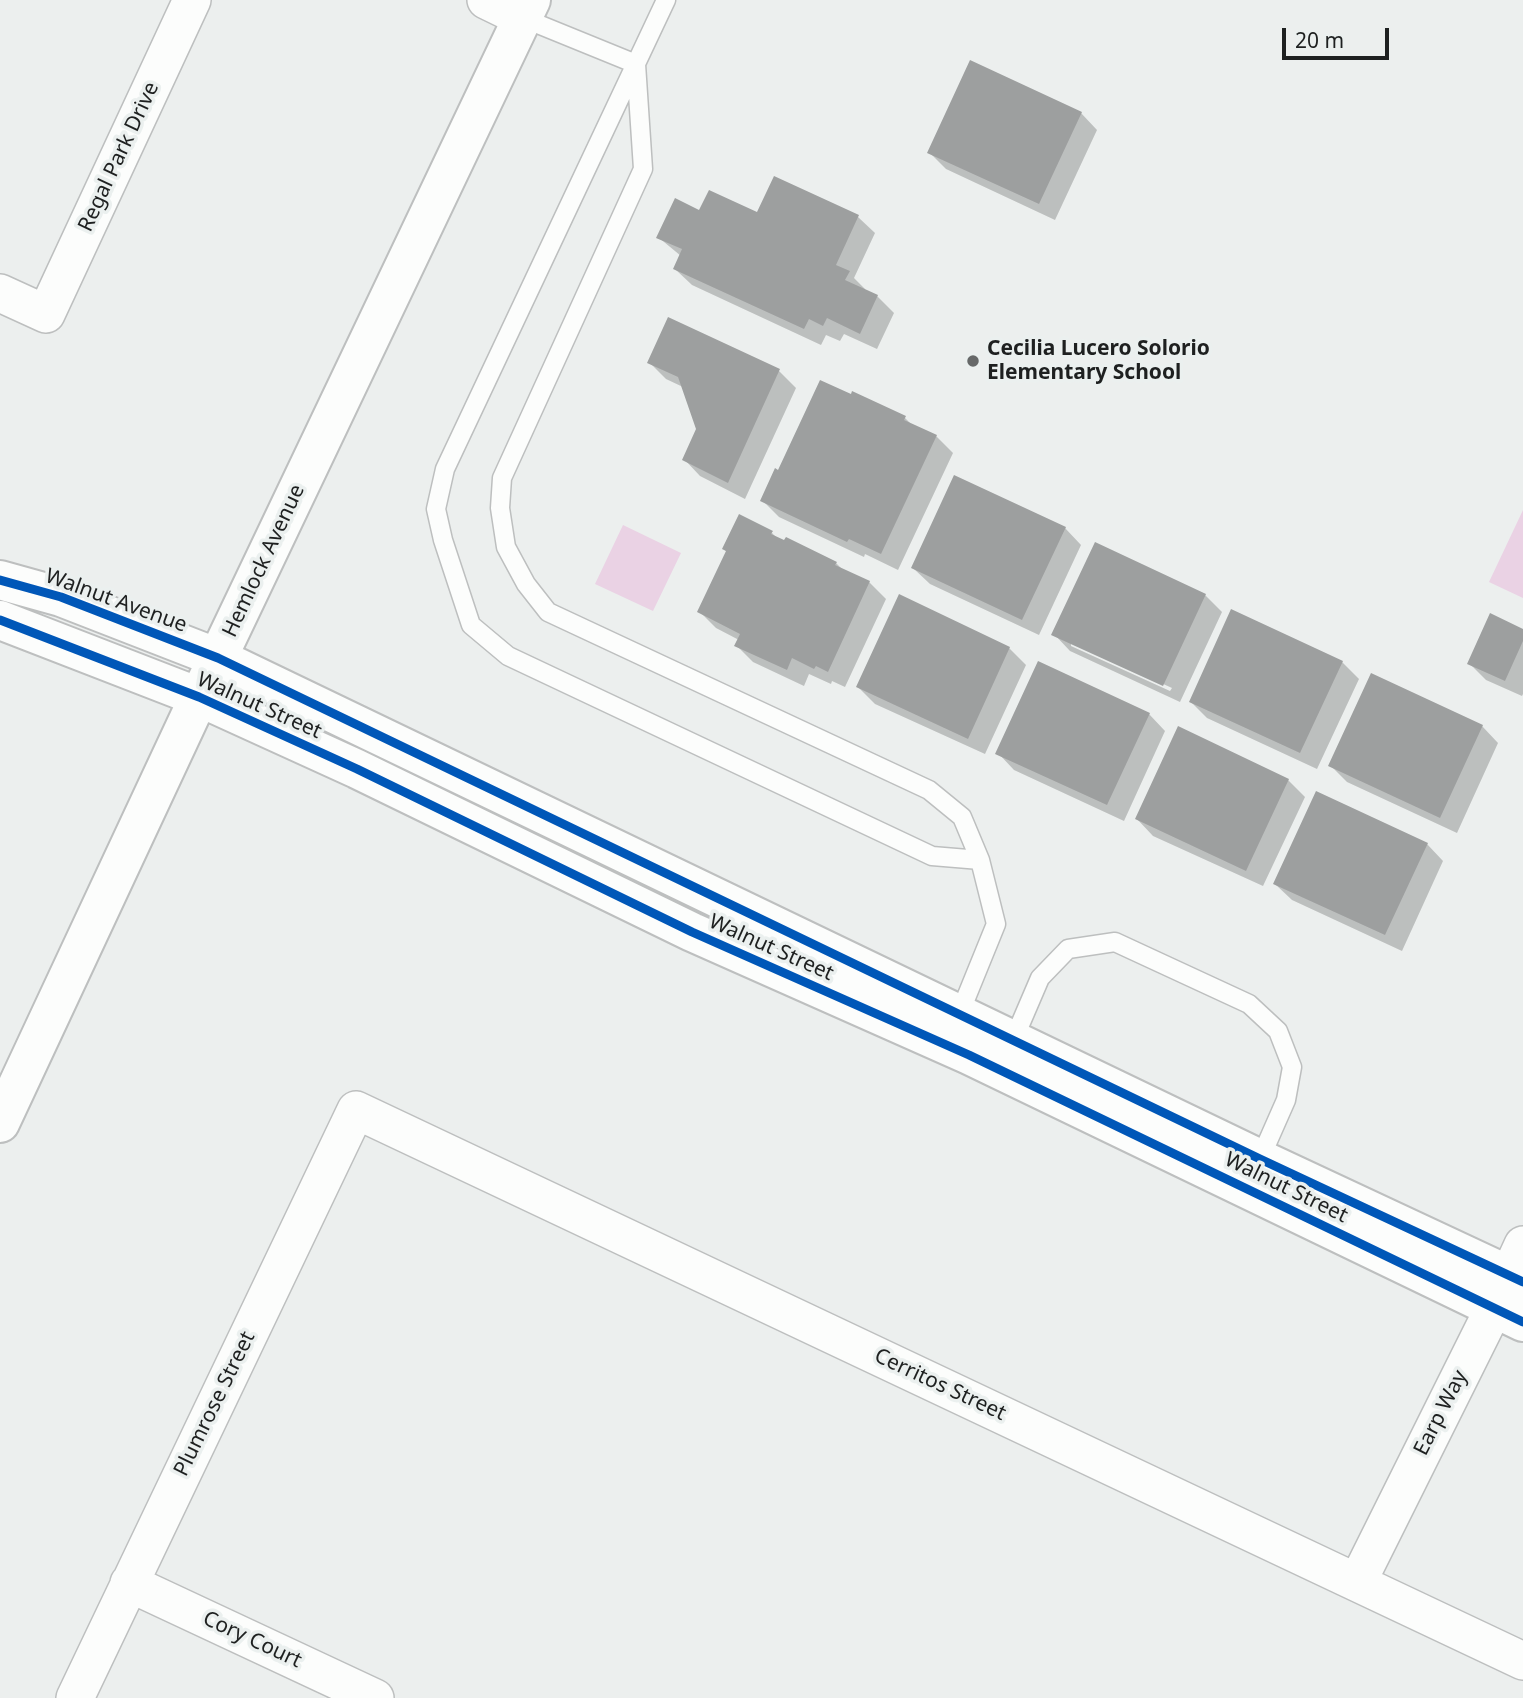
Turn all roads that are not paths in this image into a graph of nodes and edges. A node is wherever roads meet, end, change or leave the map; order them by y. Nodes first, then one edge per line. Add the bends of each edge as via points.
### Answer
1 (192, 0) edge
2 (486, 0) edge
3 (666, 0) edge
4 (527, 9) edge
5 (636, 64) junction
6 (0, 293) edge
7 (0, 580) edge
8 (0, 620) edge
9 (218, 658) junction
10 (199, 697) junction
11 (980, 860) junction
12 (981, 1034) junction
13 (356, 1110) joint
14 (0, 1123) edge
15 (1260, 1159) junction
16 (1514, 1286) edge
17 (1358, 1581) junction
18 (129, 1583) junction
19 (1523, 1661) edge
20 (75, 1698) edge
21 (375, 1698) edge

1 - 6 street, Regal Park Drive via 46,314
2 - 4 street
3 - 5 lane
4 - 5 lane
4 - 9 street, Hemlock Avenue
5 - 11 lane via 643,169 502,478 500,508 506,547 548,612 929,790 962,817
5 - 11 lane via 445,470 436,509 471,625 508,656 932,856
7 - 9 street, Walnut Avenue via 61,597
8 - 10 street, Walnut Street
9 - 10 street, Hemlock Avenue
9 - 12 street, Walnut Street
10 - 12 street, Walnut Street via 692,932
10 - 14 street, Hemlock Avenue
11 - 12 lane via 996,924
12 - 15 street, Walnut Street
12 - 15 lane via 1068,949 1115,942 1250,1004 1278,1031 1292,1067 1286,1100
12 - 16 street, Walnut Street
13 - 17 street, Cerritos Street
13 - 18 street, Plumrose Street
15 - 16 street, Walnut Street
16 - 17 street, Earp Way
17 - 19 street, Cerritos Street
18 - 20 street, Plumrose Street
18 - 21 street, Cory Court

